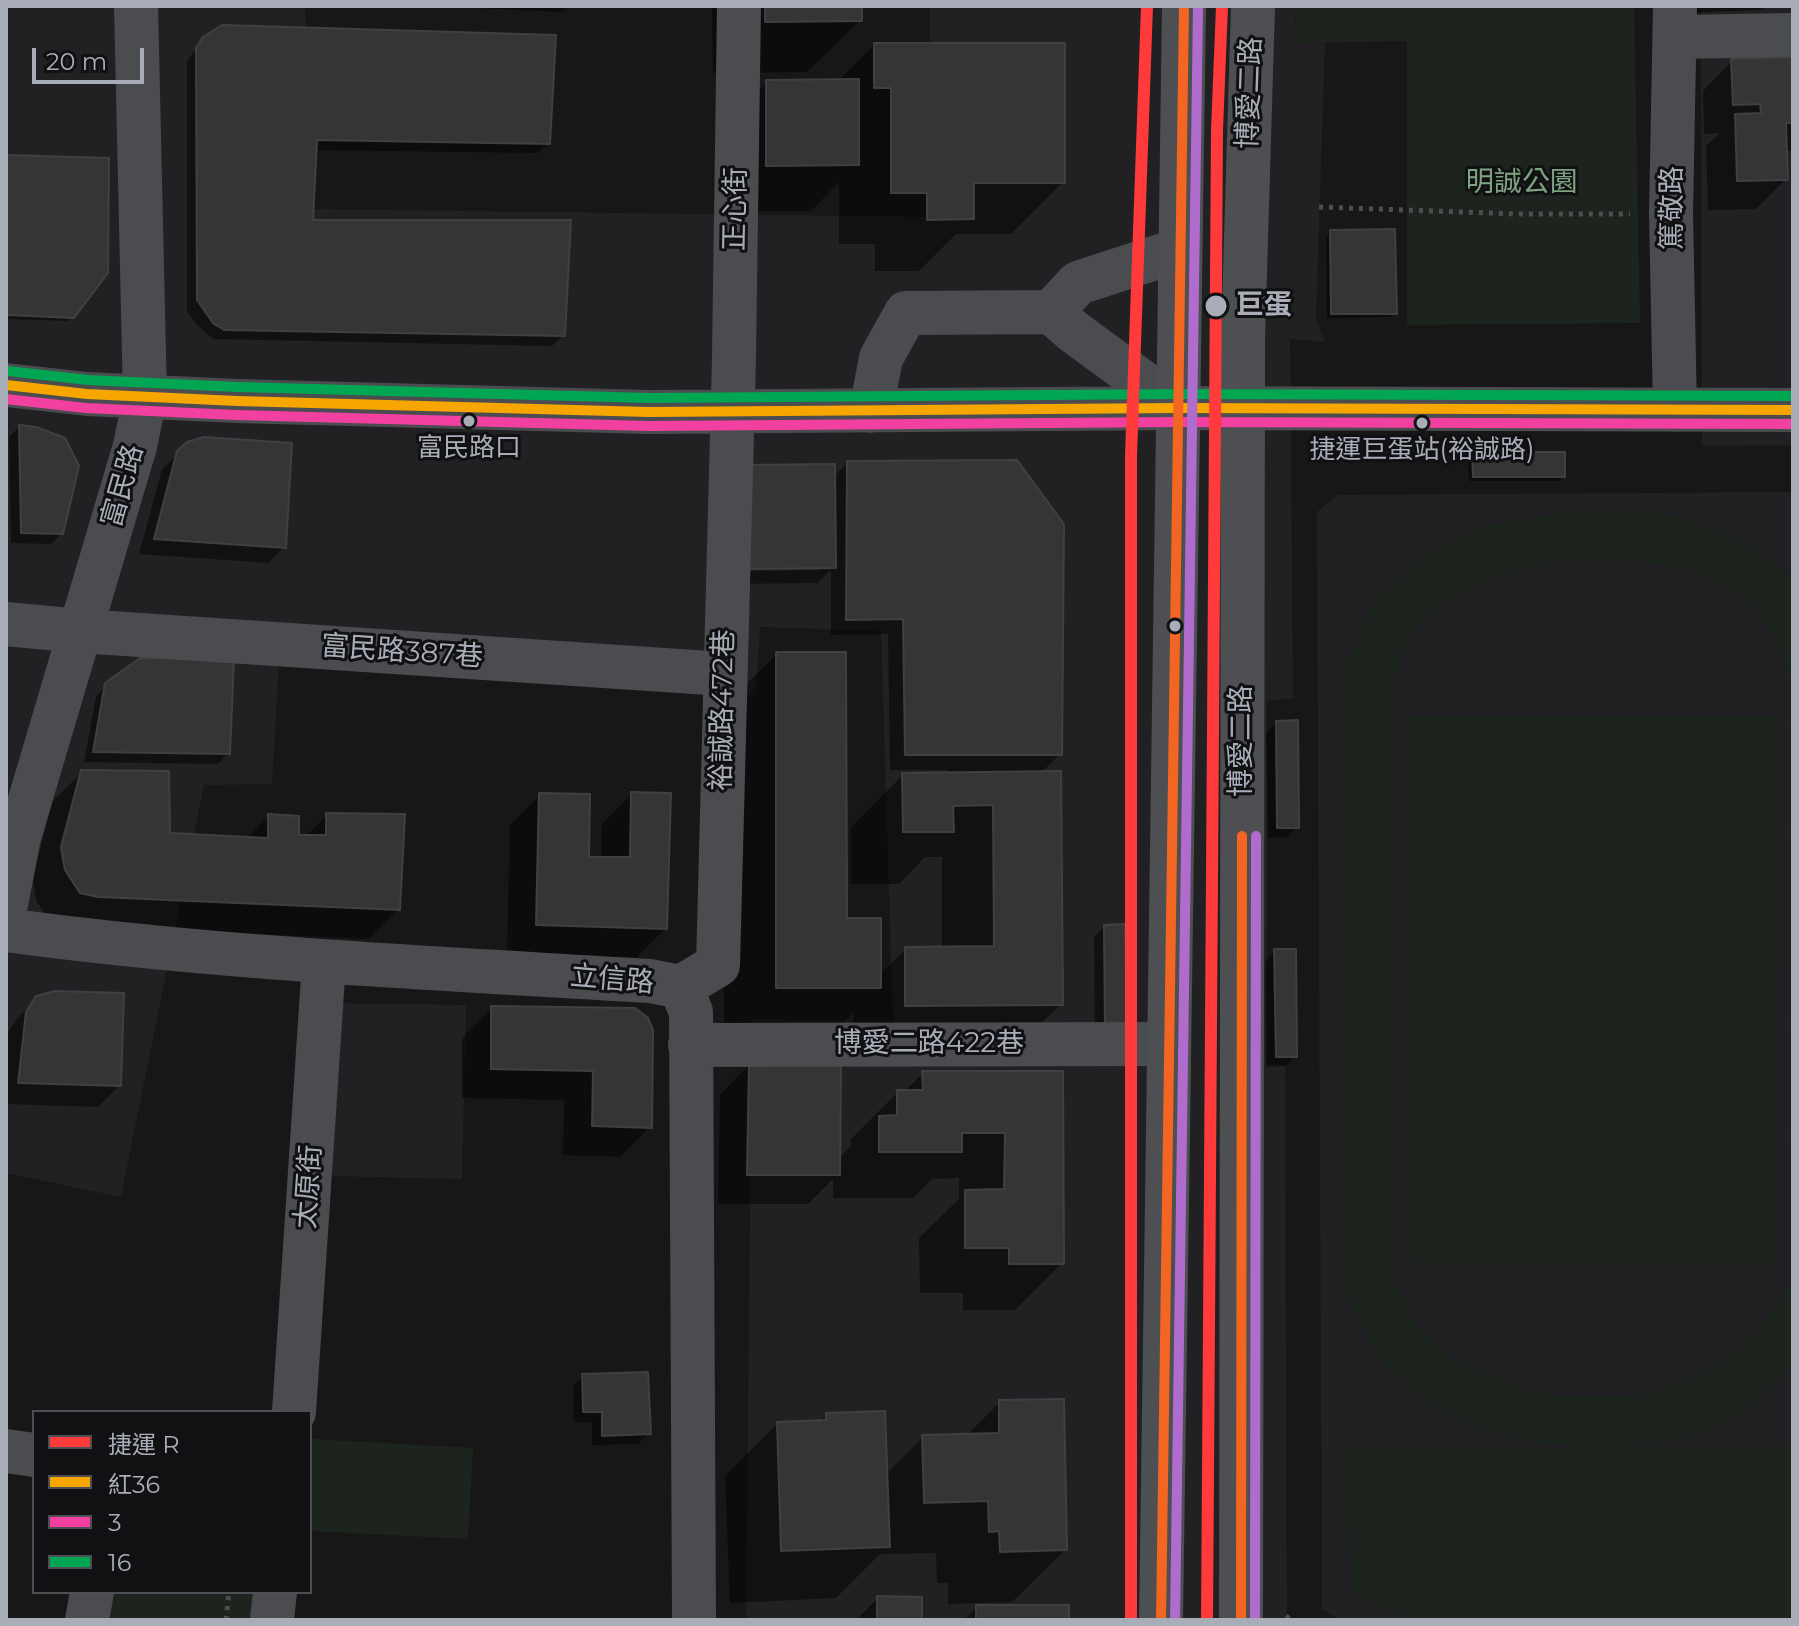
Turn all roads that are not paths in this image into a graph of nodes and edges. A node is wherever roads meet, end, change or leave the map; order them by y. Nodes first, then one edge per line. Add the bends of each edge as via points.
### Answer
1 (136, 6) edge
2 (739, 6) edge
3 (1184, 6) edge
4 (1253, 6) edge
5 (1675, 22) edge
6 (1793, 35) edge
7 (1179, 250) junction
8 (1051, 312) junction
9 (6, 385) edge
10 (145, 397) junction
11 (1178, 408) junction
12 (1243, 410) junction
13 (1675, 410) junction
14 (1793, 410) edge
15 (871, 411) junction
16 (732, 412) junction
17 (6, 624) edge
18 (80, 631) junction
19 (724, 674) junction
20 (6, 904) edge
21 (6, 930) edge
22 (324, 962) junction
23 (681, 987) junction
24 (1169, 1044) junction
25 (690, 1045) junction
26 (294, 1410) edge
27 (6, 1451) edge
28 (32, 1455) edge
29 (92, 1594) edge
30 (275, 1594) edge
31 (87, 1620) edge
32 (272, 1620) edge
33 (694, 1620) edge
34 (1161, 1620) edge
35 (1241, 1620) edge

1 - 10 street, 富民路
2 - 16 street, 正心街
3 - 7 main road
4 - 12 main road, 博愛二路
5 - 6 street
5 - 13 street, 篤敬路
7 - 8 street via 1078,283
7 - 11 main road
8 - 11 street
8 - 15 street via 906,313 881,358
9 - 10 street
10 - 16 street
10 - 18 street, 富民路
11 - 12 street
11 - 15 street
11 - 24 main road
12 - 13 street
12 - 35 main road, 博愛二路
13 - 14 street
15 - 16 street
16 - 19 street, 裕誠路472巷
17 - 18 street, 富民路387巷
18 - 19 street, 富民路387巷
18 - 20 street, 富民路 via 19,837
19 - 23 street, 裕誠路472巷 via 718,965
21 - 22 street, 立信路
22 - 23 street, 立信路
22 - 26 street, 太原街
23 - 25 street, 立信路 via 691,1012
24 - 25 street, 博愛二路422巷
24 - 34 main road
25 - 33 street, 立信路
27 - 28 street
29 - 31 street
30 - 32 street

